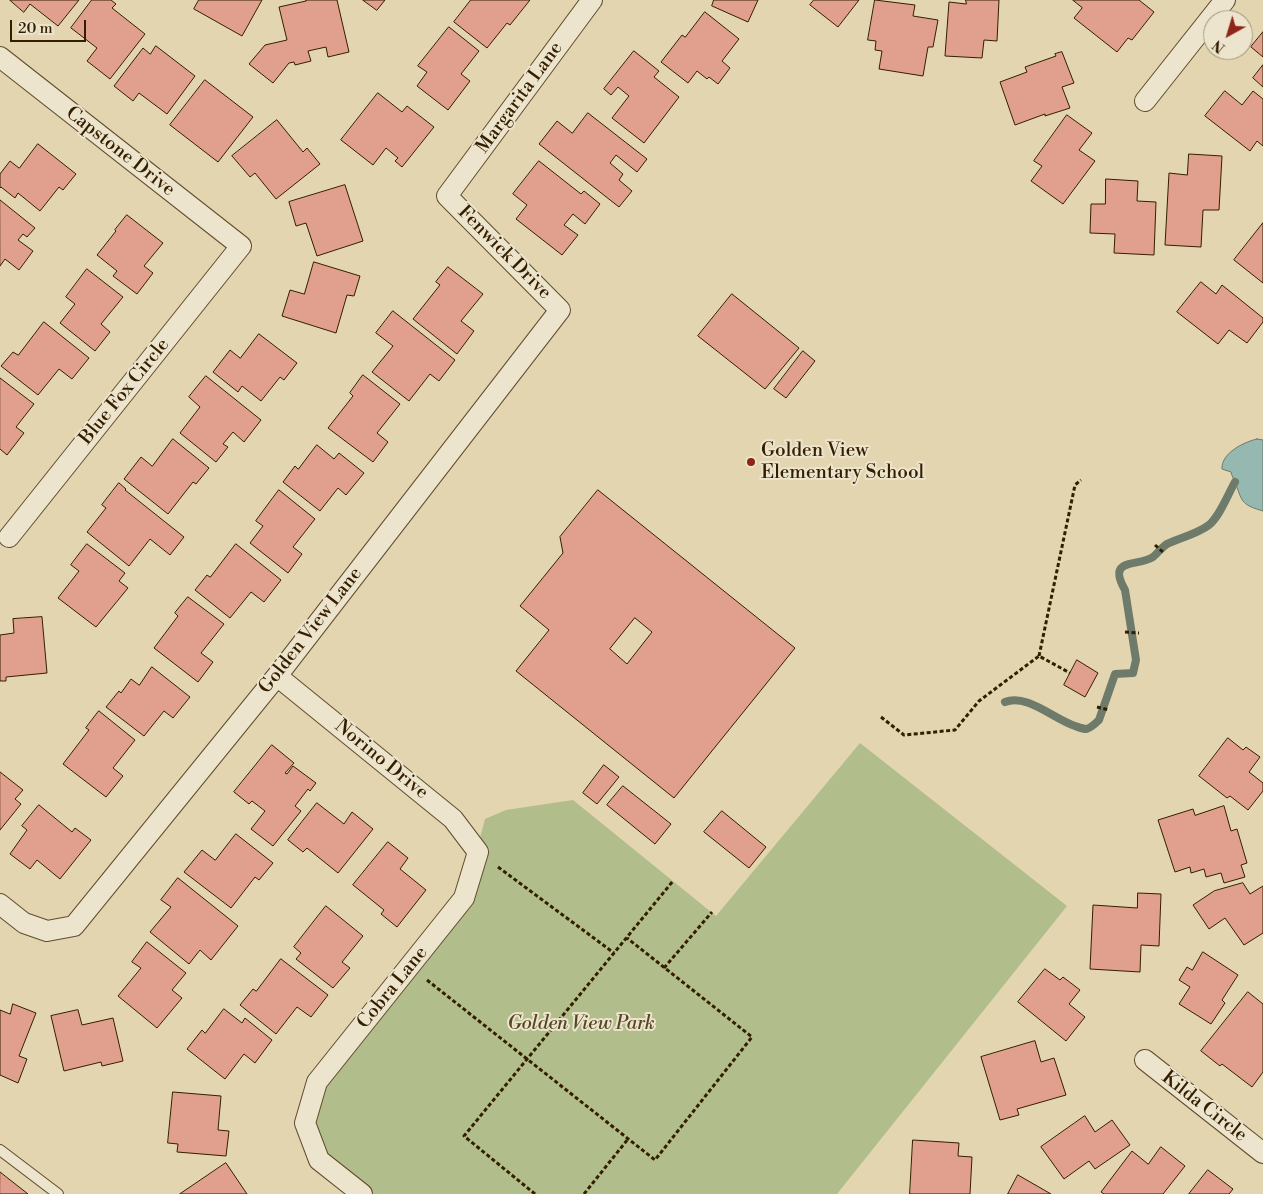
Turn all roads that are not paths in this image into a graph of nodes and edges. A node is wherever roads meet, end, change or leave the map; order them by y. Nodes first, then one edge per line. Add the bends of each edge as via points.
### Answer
1 (592, 0) edge
2 (1225, 0) edge
3 (3, 65) edge
4 (1145, 101) dead end
5 (447, 196) joint
6 (241, 246) joint
7 (560, 310) joint
8 (9, 537) dead end
9 (277, 676) junction
10 (478, 852) joint
11 (0, 904) edge
12 (1146, 1060) dead end
13 (0, 1150) edge
14 (1263, 1153) edge
15 (58, 1194) edge
16 (362, 1194) edge

1 - 5 street, Margarita Lane
2 - 4 street
3 - 6 street, Capstone Drive
5 - 7 street, Fenwick Drive
6 - 8 street, Blue Fox Circle
7 - 9 street, Golden View Lane
9 - 10 street, Norino Drive via 453,819
9 - 11 street, Golden View Lane via 74,926 47,931 24,923
10 - 16 street, Cobra Lane via 464,898 317,1082 306,1123 319,1160
12 - 14 street, Kilda Circle
13 - 15 lane

